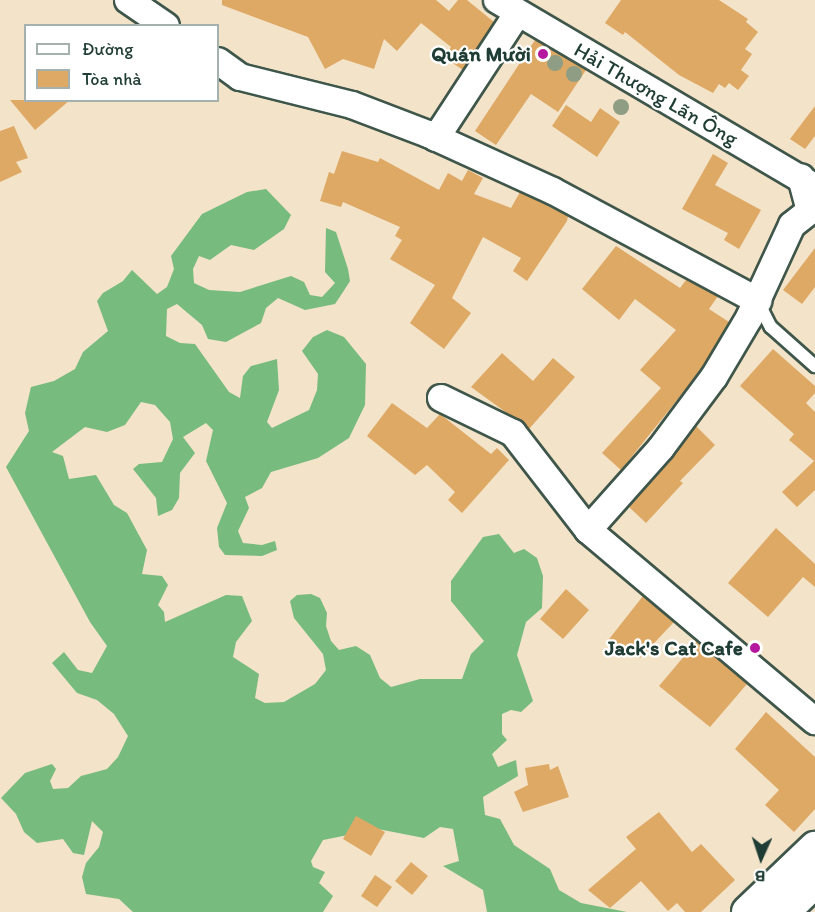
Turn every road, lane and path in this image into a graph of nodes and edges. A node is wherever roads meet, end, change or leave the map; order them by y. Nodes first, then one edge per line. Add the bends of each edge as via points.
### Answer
1 (128, 0) edge
2 (507, 7) edge
3 (163, 24) edge
4 (219, 62) edge
5 (436, 138) junction
6 (808, 182) edge
7 (758, 301) junction
8 (815, 366) edge
9 (441, 398) dead end
10 (588, 530) junction
11 (815, 721) edge
12 (815, 848) edge
13 (815, 881) edge
14 (748, 912) edge
15 (783, 912) edge

1 - 3 street
2 - 5 street
2 - 6 street, Hải Thượng Lãn Ông
4 - 5 street via 240,77 352,105
5 - 7 street via 553,191
6 - 7 street via 810,211 792,225
7 - 8 lane via 771,327
7 - 10 street via 714,377 661,448
9 - 10 street via 513,433
10 - 11 street
12 - 14 street
13 - 15 street

